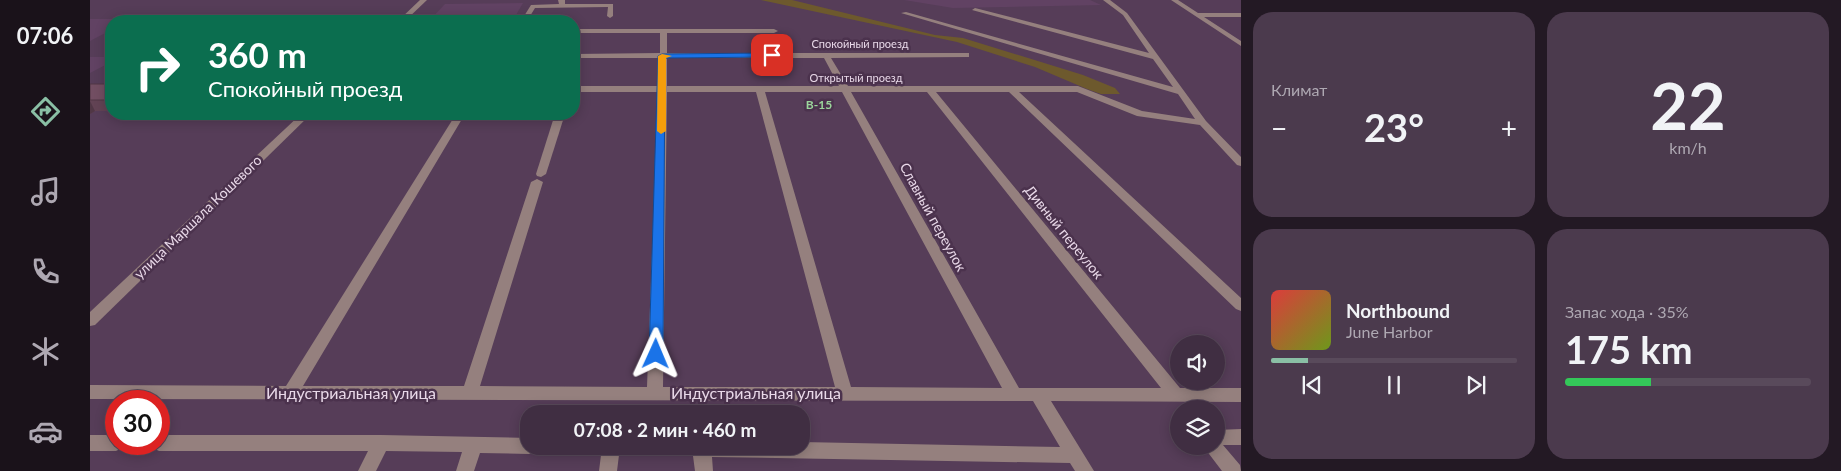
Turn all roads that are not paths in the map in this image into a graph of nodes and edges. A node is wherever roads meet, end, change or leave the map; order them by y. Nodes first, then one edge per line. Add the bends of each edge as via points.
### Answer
1 (424, 0) edge
2 (1106, 0) edge
3 (1174, 0) edge
4 (561, 3) edge
5 (974, 10) dead end
6 (904, 13) dead end
7 (408, 15) edge
8 (528, 15) edge
9 (1199, 15) junction
10 (1241, 15) edge
11 (610, 16) dead end
12 (580, 31) edge
13 (664, 31) junction
14 (774, 31) dead end
15 (1241, 44) edge
16 (826, 55) junction
17 (966, 55) dead end
18 (580, 56) edge
19 (662, 56) junction
20 (1156, 57) junction
21 (580, 89) edge
22 (662, 89) junction
23 (760, 89) junction
24 (846, 89) junction
25 (929, 89) junction
26 (1011, 89) junction
27 (1180, 92) junction
28 (298, 120) edge
29 (298, 120) edge
30 (456, 120) edge
31 (558, 120) edge
32 (1203, 123) junction
33 (1241, 163) edge
34 (1241, 306) edge
35 (90, 316) edge
36 (90, 321) edge
37 (90, 392) edge
38 (291, 392) junction
39 (470, 393) junction
40 (655, 393) junction
41 (845, 394) junction
42 (1014, 394) junction
43 (1038, 394) junction
44 (1176, 394) junction
45 (1241, 394) edge
46 (1241, 437) edge
47 (1225, 438) edge
48 (90, 443) edge
49 (105, 443) edge
50 (170, 443) edge
51 (381, 443) junction
52 (473, 445) junction
53 (520, 446) edge
54 (810, 451) edge
55 (610, 455) edge
56 (703, 455) edge
57 (1075, 455) junction
58 (1220, 455) edge
59 (367, 471) edge
60 (465, 471) edge
61 (608, 471) edge
62 (704, 471) edge
63 (1085, 471) edge
64 (1233, 471) edge

1 - 7 street
2 - 20 street via 1125,14
3 - 9 street
4 - 8 street via 533,6
4 - 11 street via 611,5
5 - 20 street
6 - 27 street
9 - 10 street
9 - 15 street
12 - 13 street
13 - 14 street
13 - 19 street
16 - 17 street, Спокойный проезд
16 - 19 street, Спокойный проезд
16 - 24 street, Славный переулок
18 - 19 street, Спокойный проезд
19 - 22 street
20 - 27 street
21 - 22 street, Открытый проезд
22 - 23 street, Открытый проезд
22 - 40 street
23 - 24 street, Открытый проезд
23 - 41 street
24 - 25 street, Открытый проезд
24 - 42 street, Славный переулок
25 - 26 street, Открытый проезд
25 - 44 street, Дивный переулок
26 - 32 street, Открытый проезд via 1078,89 1140,114
26 - 34 street
27 - 32 street
28 - 35 street, улица Маршала Кошевого
29 - 36 street, улица Маршала Кошевого
30 - 38 street
31 - 39 street
32 - 33 street
37 - 38 street, Индустриальная улица
38 - 39 street, Индустриальная улица
39 - 40 street, Индустриальная улица
40 - 41 street, Индустриальная улица
41 - 42 street, Индустриальная улица
42 - 43 street, Индустриальная улица
43 - 44 street, Индустриальная улица
43 - 57 street
44 - 45 street, Индустриальная улица
46 - 47 street
48 - 49 street
50 - 51 street
51 - 52 street
51 - 59 street
52 - 53 street
52 - 60 street
54 - 57 street
55 - 61 street
56 - 62 street
57 - 63 street
58 - 64 street

